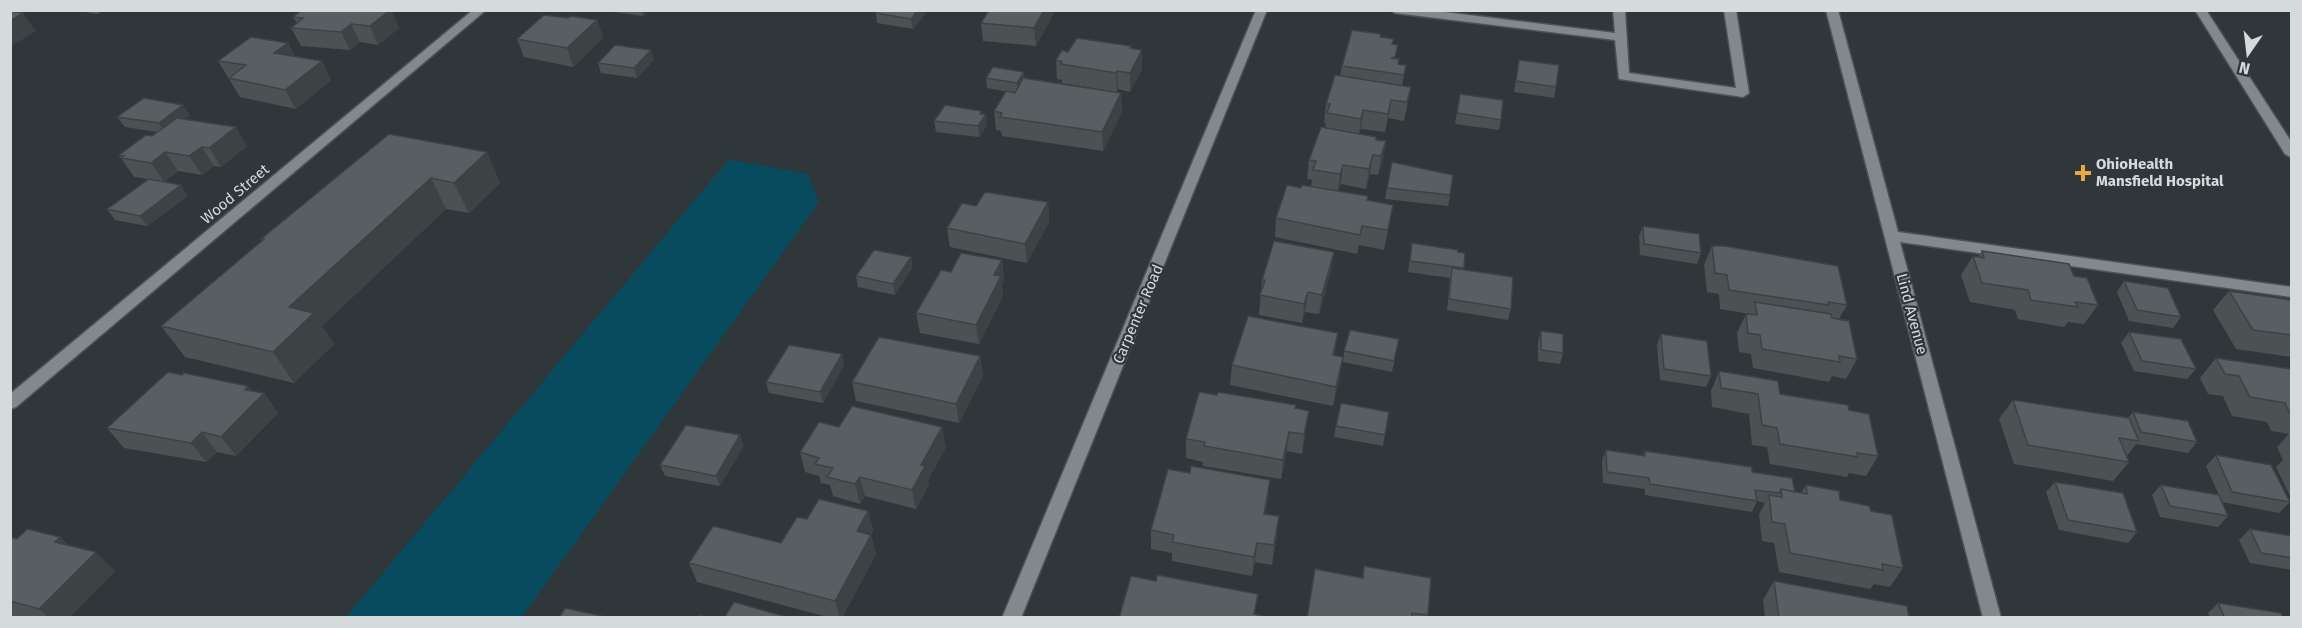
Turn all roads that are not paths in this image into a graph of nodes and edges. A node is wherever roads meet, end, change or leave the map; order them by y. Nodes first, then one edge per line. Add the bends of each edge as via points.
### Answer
1 (481, 10) edge
2 (1262, 10) edge
3 (1395, 10) edge
4 (1503, 10) edge
5 (1619, 10) edge
6 (1730, 10) edge
7 (1832, 10) edge
8 (2200, 10) edge
9 (1502, 24) junction
10 (1620, 37) junction
11 (2292, 154) edge
12 (1891, 236) junction
13 (2292, 292) edge
14 (10, 404) edge
15 (1011, 618) edge
16 (1992, 618) edge

1 - 14 street, Wood Street
2 - 15 street, Carpenter Road
3 - 9 street
4 - 9 street
5 - 10 street
6 - 10 street via 1743,93 1623,76
7 - 12 street, Lind Avenue
8 - 11 street
9 - 10 street
12 - 13 street
12 - 16 street, Lind Avenue

